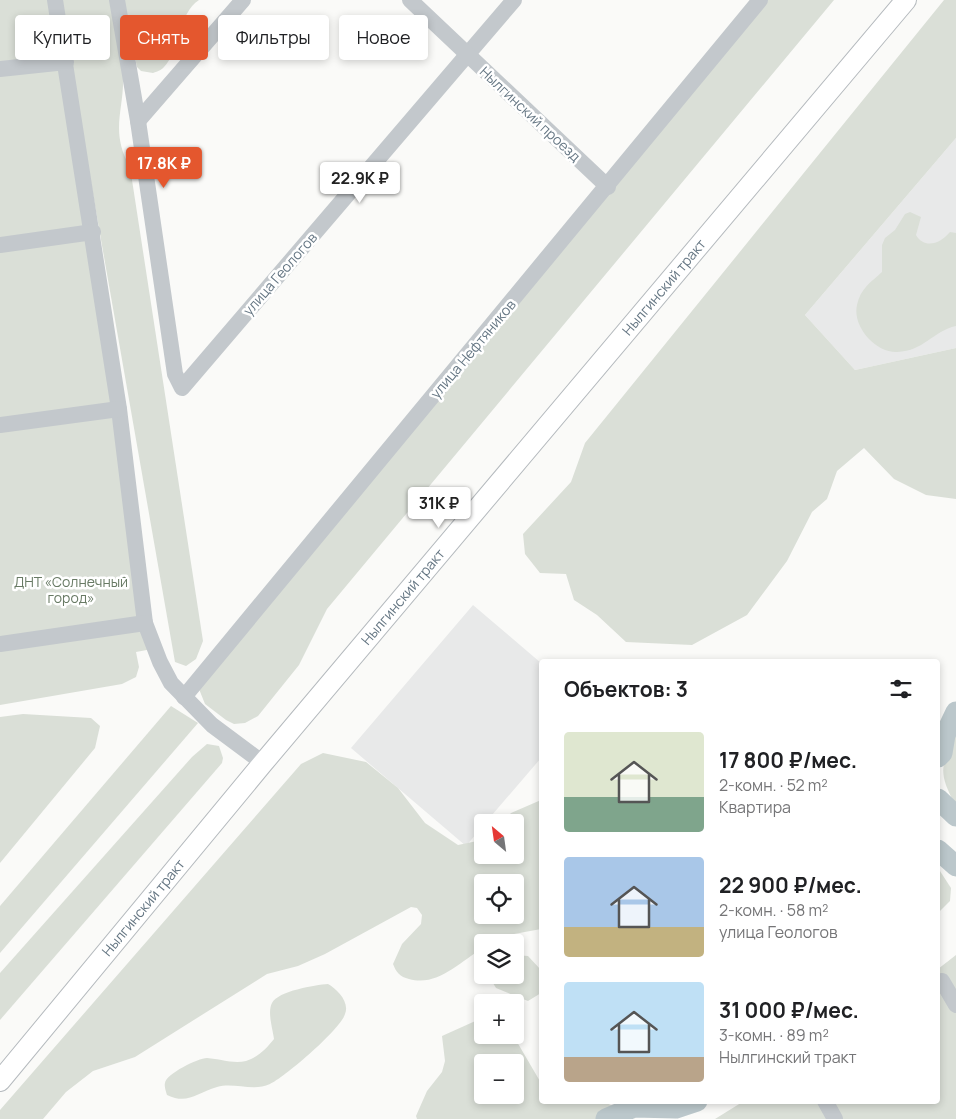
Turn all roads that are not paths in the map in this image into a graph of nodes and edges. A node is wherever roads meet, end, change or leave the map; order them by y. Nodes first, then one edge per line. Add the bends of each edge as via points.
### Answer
1 (55, 0) edge
2 (117, 0) edge
3 (243, 0) edge
4 (410, 0) edge
5 (514, 0) edge
6 (760, 0) edge
7 (906, 0) edge
8 (468, 56) junction
9 (66, 62) junction
10 (8, 68) edge
11 (138, 121) junction
12 (608, 187) junction
13 (92, 232) junction
14 (0, 245) edge
15 (119, 410) junction
16 (0, 425) edge
17 (146, 623) junction
18 (0, 644) edge
19 (184, 697) junction
20 (263, 763) junction
21 (942, 980) dead end
22 (956, 1005) edge
23 (0, 1081) edge
24 (827, 1104) edge
25 (835, 1119) edge

1 - 9 street
2 - 11 street
3 - 11 street
4 - 8 street, Нылгинский проезд
5 - 8 street, улица Геологов
6 - 12 street, улица Нефтяников
7 - 20 main road, Нылгинский тракт
8 - 11 street, улица Геологов via 182,388 175,374
8 - 12 street, Нылгинский проезд
9 - 10 street
9 - 13 street
12 - 19 street, улица Нефтяников
13 - 14 street
13 - 15 street
15 - 16 street
15 - 17 street
17 - 18 street
17 - 19 street via 171,684
19 - 20 street via 212,725
20 - 23 main road, Нылгинский тракт
21 - 22 street
24 - 25 street

